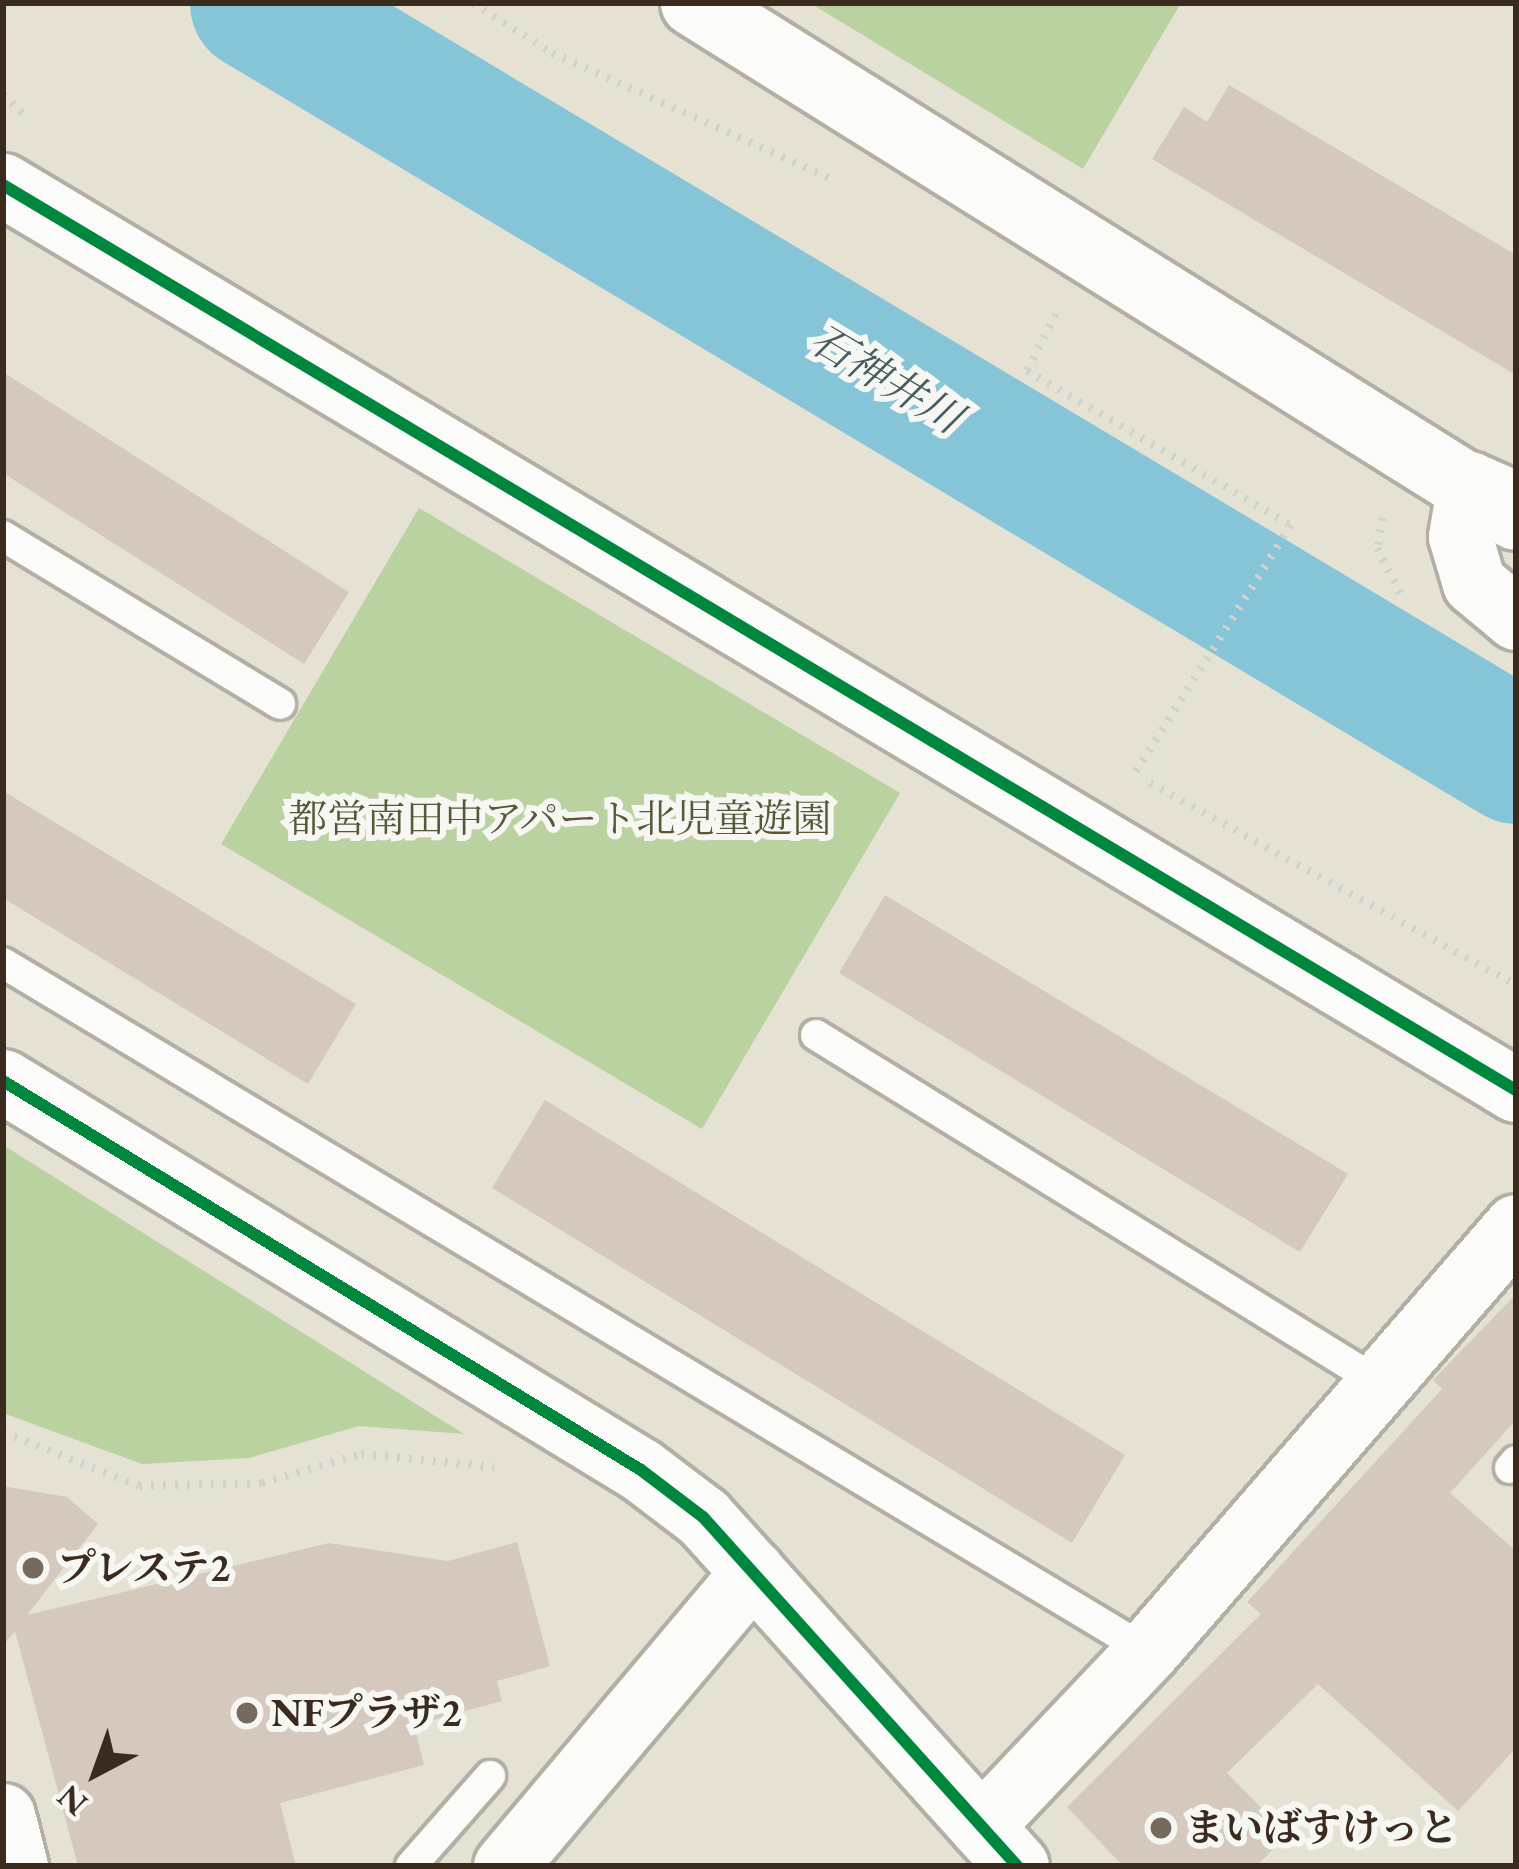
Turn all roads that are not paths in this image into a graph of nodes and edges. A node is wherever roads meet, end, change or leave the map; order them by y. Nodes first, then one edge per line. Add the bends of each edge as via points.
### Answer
1 (694, 3) edge
2 (3, 185) edge
3 (1500, 501) edge
4 (3, 536) edge
5 (1516, 618) edge
6 (280, 704) dead end
7 (3, 963) edge
8 (816, 1035) dead end
9 (3, 1081) edge
10 (1516, 1090) edge
11 (1516, 1226) edge
12 (1381, 1384) junction
13 (753, 1570) junction
14 (1147, 1651) junction
15 (490, 1776) dead end
16 (3, 1815) edge
17 (989, 1849) edge
18 (16, 1866) edge
19 (411, 1866) edge
20 (505, 1866) edge

1 - 3 street
2 - 10 street
3 - 5 street via 1460,536 1474,583
4 - 6 lane
7 - 14 lane
8 - 12 lane
9 - 13 street via 641,1469 704,1517
11 - 12 street
12 - 14 street
13 - 17 street
13 - 20 street
14 - 17 street
15 - 19 lane
16 - 18 street

